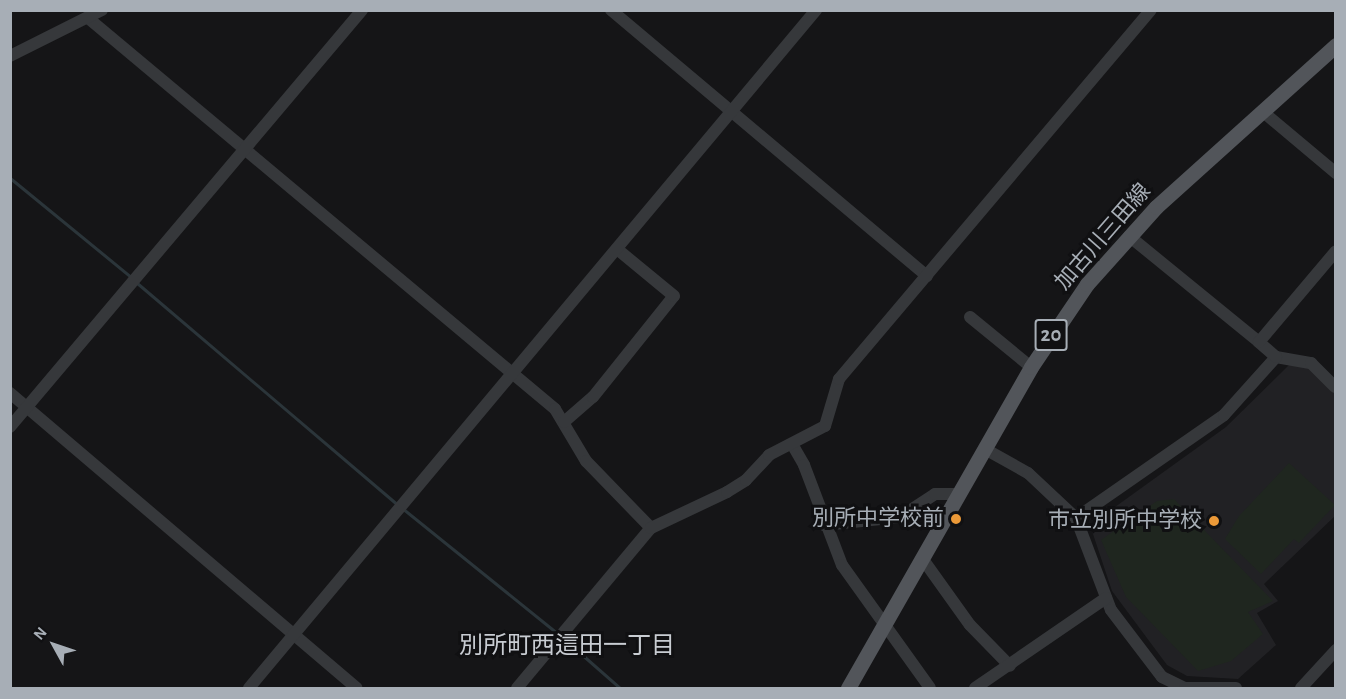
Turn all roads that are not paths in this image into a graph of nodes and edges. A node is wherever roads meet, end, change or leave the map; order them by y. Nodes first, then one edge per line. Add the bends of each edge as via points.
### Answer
1 (102, 10) edge
2 (362, 10) edge
3 (611, 10) edge
4 (816, 10) edge
5 (1147, 12) edge
6 (88, 18) junction
7 (1335, 45) edge
8 (10, 56) edge
9 (731, 111) junction
10 (1262, 111) junction
11 (246, 149) junction
12 (1335, 173) edge
13 (1129, 236) junction
14 (617, 249) junction
15 (1335, 251) edge
16 (927, 276) junction
17 (970, 317) dead end
18 (1259, 342) junction
19 (1276, 357) junction
20 (1031, 367) junction
21 (513, 374) junction
22 (1335, 387) edge
23 (10, 393) edge
24 (28, 406) junction
25 (564, 422) junction
26 (10, 428) edge
27 (792, 444) junction
28 (985, 449) junction
29 (959, 494) junction
30 (1076, 518) junction
31 (824, 525) junction
32 (651, 528) junction
33 (922, 558) junction
34 (1106, 598) junction
35 (885, 624) junction
36 (294, 633) junction
37 (1335, 650) edge
38 (1010, 666) junction
39 (1169, 687) edge
40 (249, 688) edge
41 (357, 688) edge
42 (517, 688) edge
43 (848, 688) edge
44 (930, 688) edge
45 (975, 688) edge
46 (1236, 688) edge
47 (1301, 688) edge

1 - 6 street
2 - 11 street
3 - 9 street
4 - 9 street
5 - 16 street
6 - 8 street
6 - 11 street
7 - 10 main road, 加古川三田線 / 20
9 - 14 street
9 - 16 street
10 - 12 street
10 - 13 main road, 加古川三田線 / 20
11 - 21 street
11 - 24 street
13 - 18 street
13 - 20 main road, 加古川三田線 / 20 via 1087,284
14 - 21 street
14 - 25 street via 674,296 593,397
15 - 18 street
16 - 27 street via 839,379 825,426
17 - 20 street
18 - 19 street
19 - 22 street via 1311,363
19 - 30 street via 1224,415
20 - 28 main road, 加古川三田線 / 20
21 - 25 street
21 - 36 street
23 - 24 street
24 - 26 street
24 - 36 street
25 - 32 street via 586,461
27 - 31 street via 804,465
27 - 32 street via 769,455 746,480 727,492
28 - 29 main road, 加古川三田線 / 20
28 - 30 street via 1028,473
29 - 31 street via 935,494 900,517
29 - 33 main road, 加古川三田線 / 20
30 - 34 street
31 - 35 street via 842,565
32 - 42 street
33 - 35 main road, 加古川三田線 / 20
33 - 38 street via 970,625
34 - 38 street
34 - 39 street
35 - 43 main road, 加古川三田線 / 20
35 - 44 street
36 - 40 street
36 - 41 street
37 - 47 street
38 - 45 street
39 - 46 street

